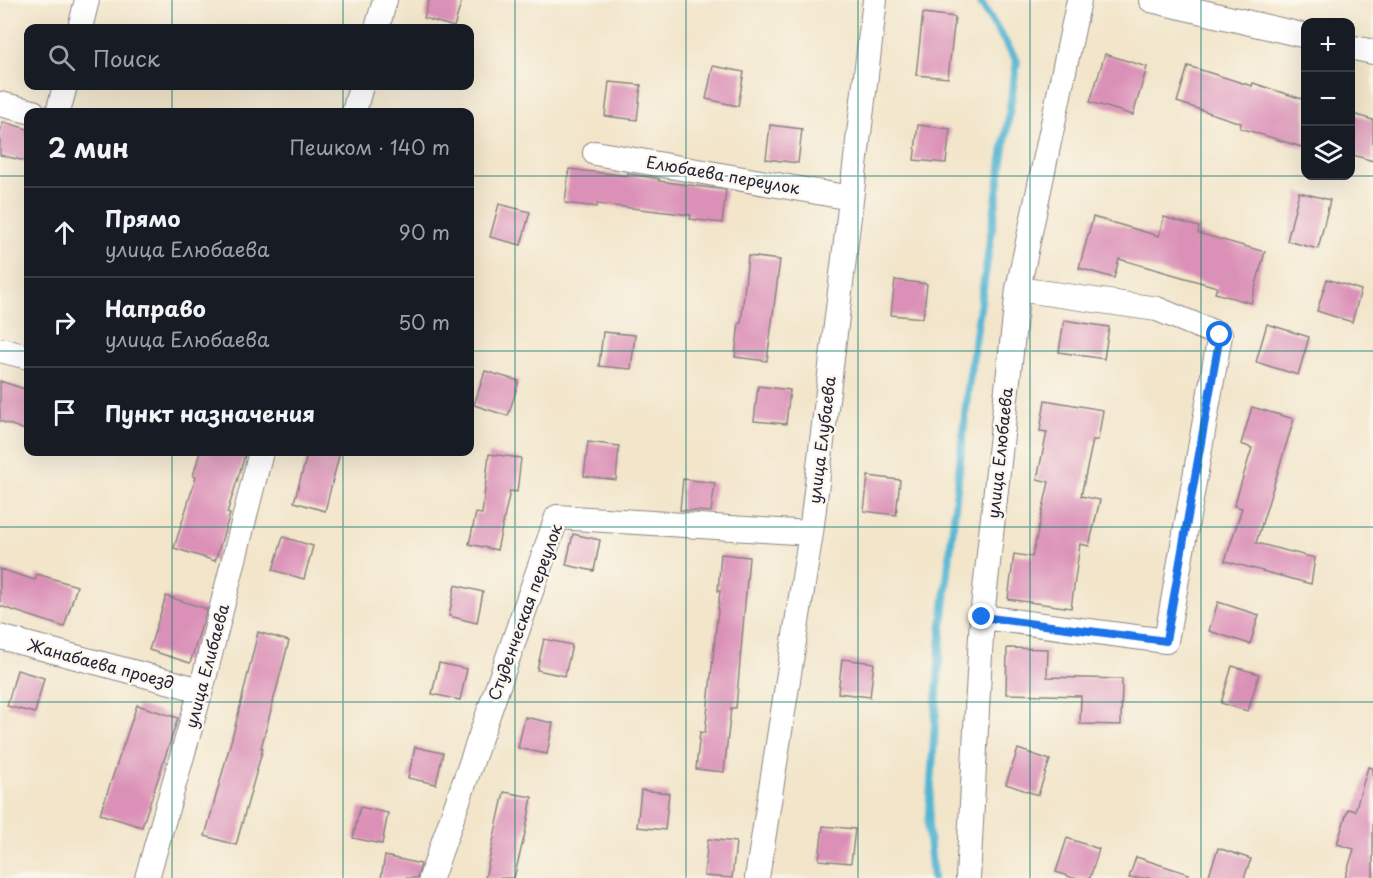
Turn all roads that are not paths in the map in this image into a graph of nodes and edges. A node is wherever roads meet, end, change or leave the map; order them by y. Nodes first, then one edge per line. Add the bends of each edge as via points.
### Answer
1 (87, 0) edge
2 (385, 0) edge
3 (875, 0) edge
4 (1079, 0) edge
5 (1151, 0) edge
6 (81, 24) edge
7 (378, 24) edge
8 (1301, 35) edge
9 (1355, 48) edge
10 (1373, 52) edge
11 (64, 90) edge
12 (360, 90) edge
13 (0, 104) edge
14 (59, 108) edge
15 (355, 108) edge
16 (24, 110) edge
17 (595, 153) dead end
18 (851, 198) junction
19 (1018, 289) junction
20 (0, 350) edge
21 (24, 356) edge
22 (260, 456) edge
23 (811, 533) junction
24 (982, 617) junction
25 (0, 637) edge
26 (201, 690) junction
27 (147, 878) edge
28 (431, 878) edge
29 (757, 878) edge
30 (968, 878) edge

1 - 6 street
2 - 7 street
3 - 18 street, улица Елубаева
4 - 19 street, улица Елюбаева
5 - 8 street
9 - 10 street
11 - 14 street
12 - 15 street
13 - 16 street
17 - 18 street, Елюбаева переулок
18 - 23 street, улица Елубаева
19 - 24 street, улица Елюбаева
19 - 24 street via 1157,309 1220,335 1166,641
20 - 21 street
22 - 26 street, улица Елибаева
23 - 28 street, Студенческая переулок via 557,517
23 - 29 street, улица Елубаева
24 - 30 street, улица Елюбаева
25 - 26 street, Жанабаева проезд
26 - 27 street, улица Елибаева

